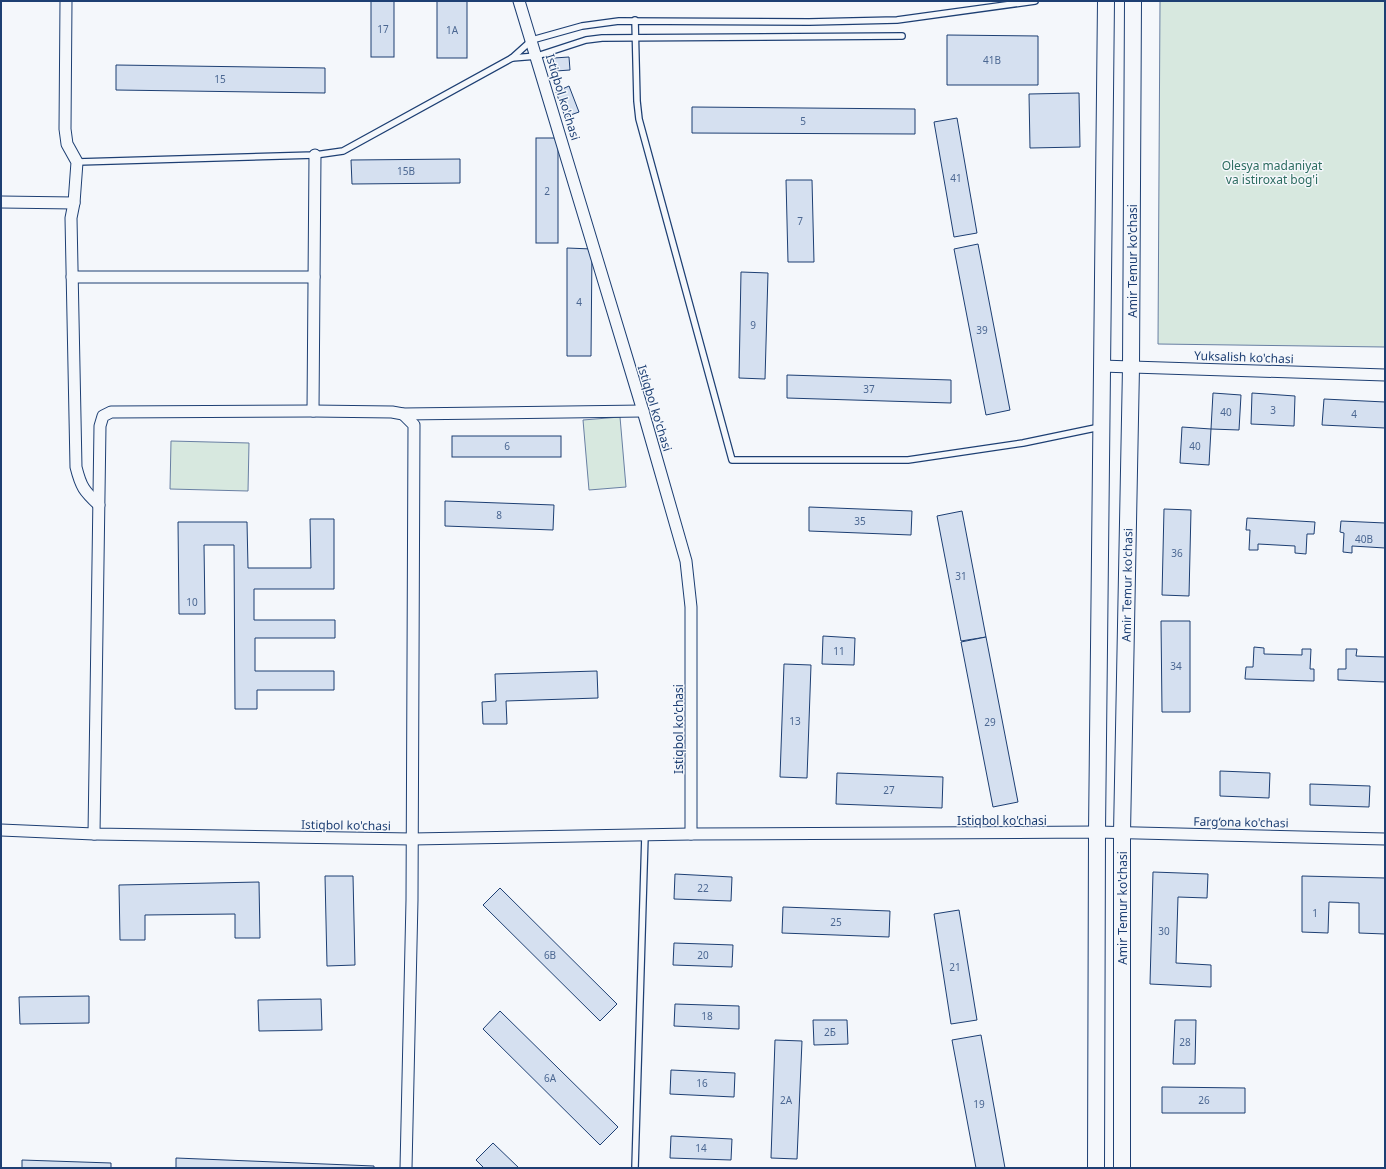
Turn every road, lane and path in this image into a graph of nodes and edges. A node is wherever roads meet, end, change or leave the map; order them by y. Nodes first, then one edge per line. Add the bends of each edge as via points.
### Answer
1 (66, 1) edge
2 (519, 1) edge
3 (1035, 1) edge
4 (1106, 1) edge
5 (1133, 1) edge
6 (635, 20) junction
7 (902, 36) dead end
8 (635, 38) junction
9 (532, 40) junction
10 (537, 56) junction
11 (512, 58) junction
12 (315, 155) junction
13 (77, 162) junction
14 (1, 202) edge
15 (74, 203) junction
16 (72, 277) junction
17 (314, 277) junction
18 (1102, 366) junction
19 (1131, 367) junction
20 (1385, 375) edge
21 (313, 411) junction
22 (643, 411) junction
23 (403, 414) junction
24 (1101, 427) junction
25 (99, 505) junction
26 (1, 830) edge
27 (1097, 832) junction
28 (1122, 833) junction
29 (94, 834) junction
30 (691, 834) junction
31 (645, 835) junction
32 (412, 839) junction
33 (1385, 839) edge
34 (406, 1168) edge
35 (635, 1168) edge
36 (1096, 1168) edge
37 (1122, 1168) edge

1 - 13 street via 65,129 67,144
2 - 9 street, Istiqbol ko'chasi
3 - 6 lane via 897,20
4 - 18 main road
5 - 19 main road, Amir Temur ko'chasi
6 - 8 lane
6 - 9 lane via 582,26
7 - 8 lane
8 - 10 lane via 586,40
8 - 24 lane via 639,118 732,460 908,460 1023,443
9 - 10 street, Istiqbol ko'chasi
9 - 11 lane
10 - 11 lane
10 - 22 street, Istiqbol ko'chasi
11 - 12 lane via 343,151
12 - 13 lane
12 - 17 street
13 - 15 street
14 - 15 street
15 - 16 street via 71,218
16 - 17 street
16 - 25 street via 76,467 86,493
17 - 21 street
18 - 19 street, Yuksalish ko'chasi
18 - 24 main road
19 - 20 street, Yuksalish ko'chasi
19 - 28 main road, Amir Temur ko'chasi
21 - 23 street
21 - 25 street via 111,412 103,416 100,426
22 - 23 street
22 - 30 street, Istiqbol ko'chasi via 686,560 691,607
23 - 32 street via 414,425
24 - 27 main road
25 - 29 street
26 - 29 street, Istiqbol ko'chasi
27 - 28 street, Farg‘ona ko'chasi
27 - 30 street, Istiqbol ko'chasi
27 - 36 main road
28 - 33 street, Farg‘ona ko'chasi
28 - 37 main road, Amir Temur ko'chasi
29 - 32 street, Istiqbol ko'chasi
30 - 31 street, Istiqbol ko'chasi
31 - 32 street, Istiqbol ko'chasi
31 - 35 lane
32 - 34 street

